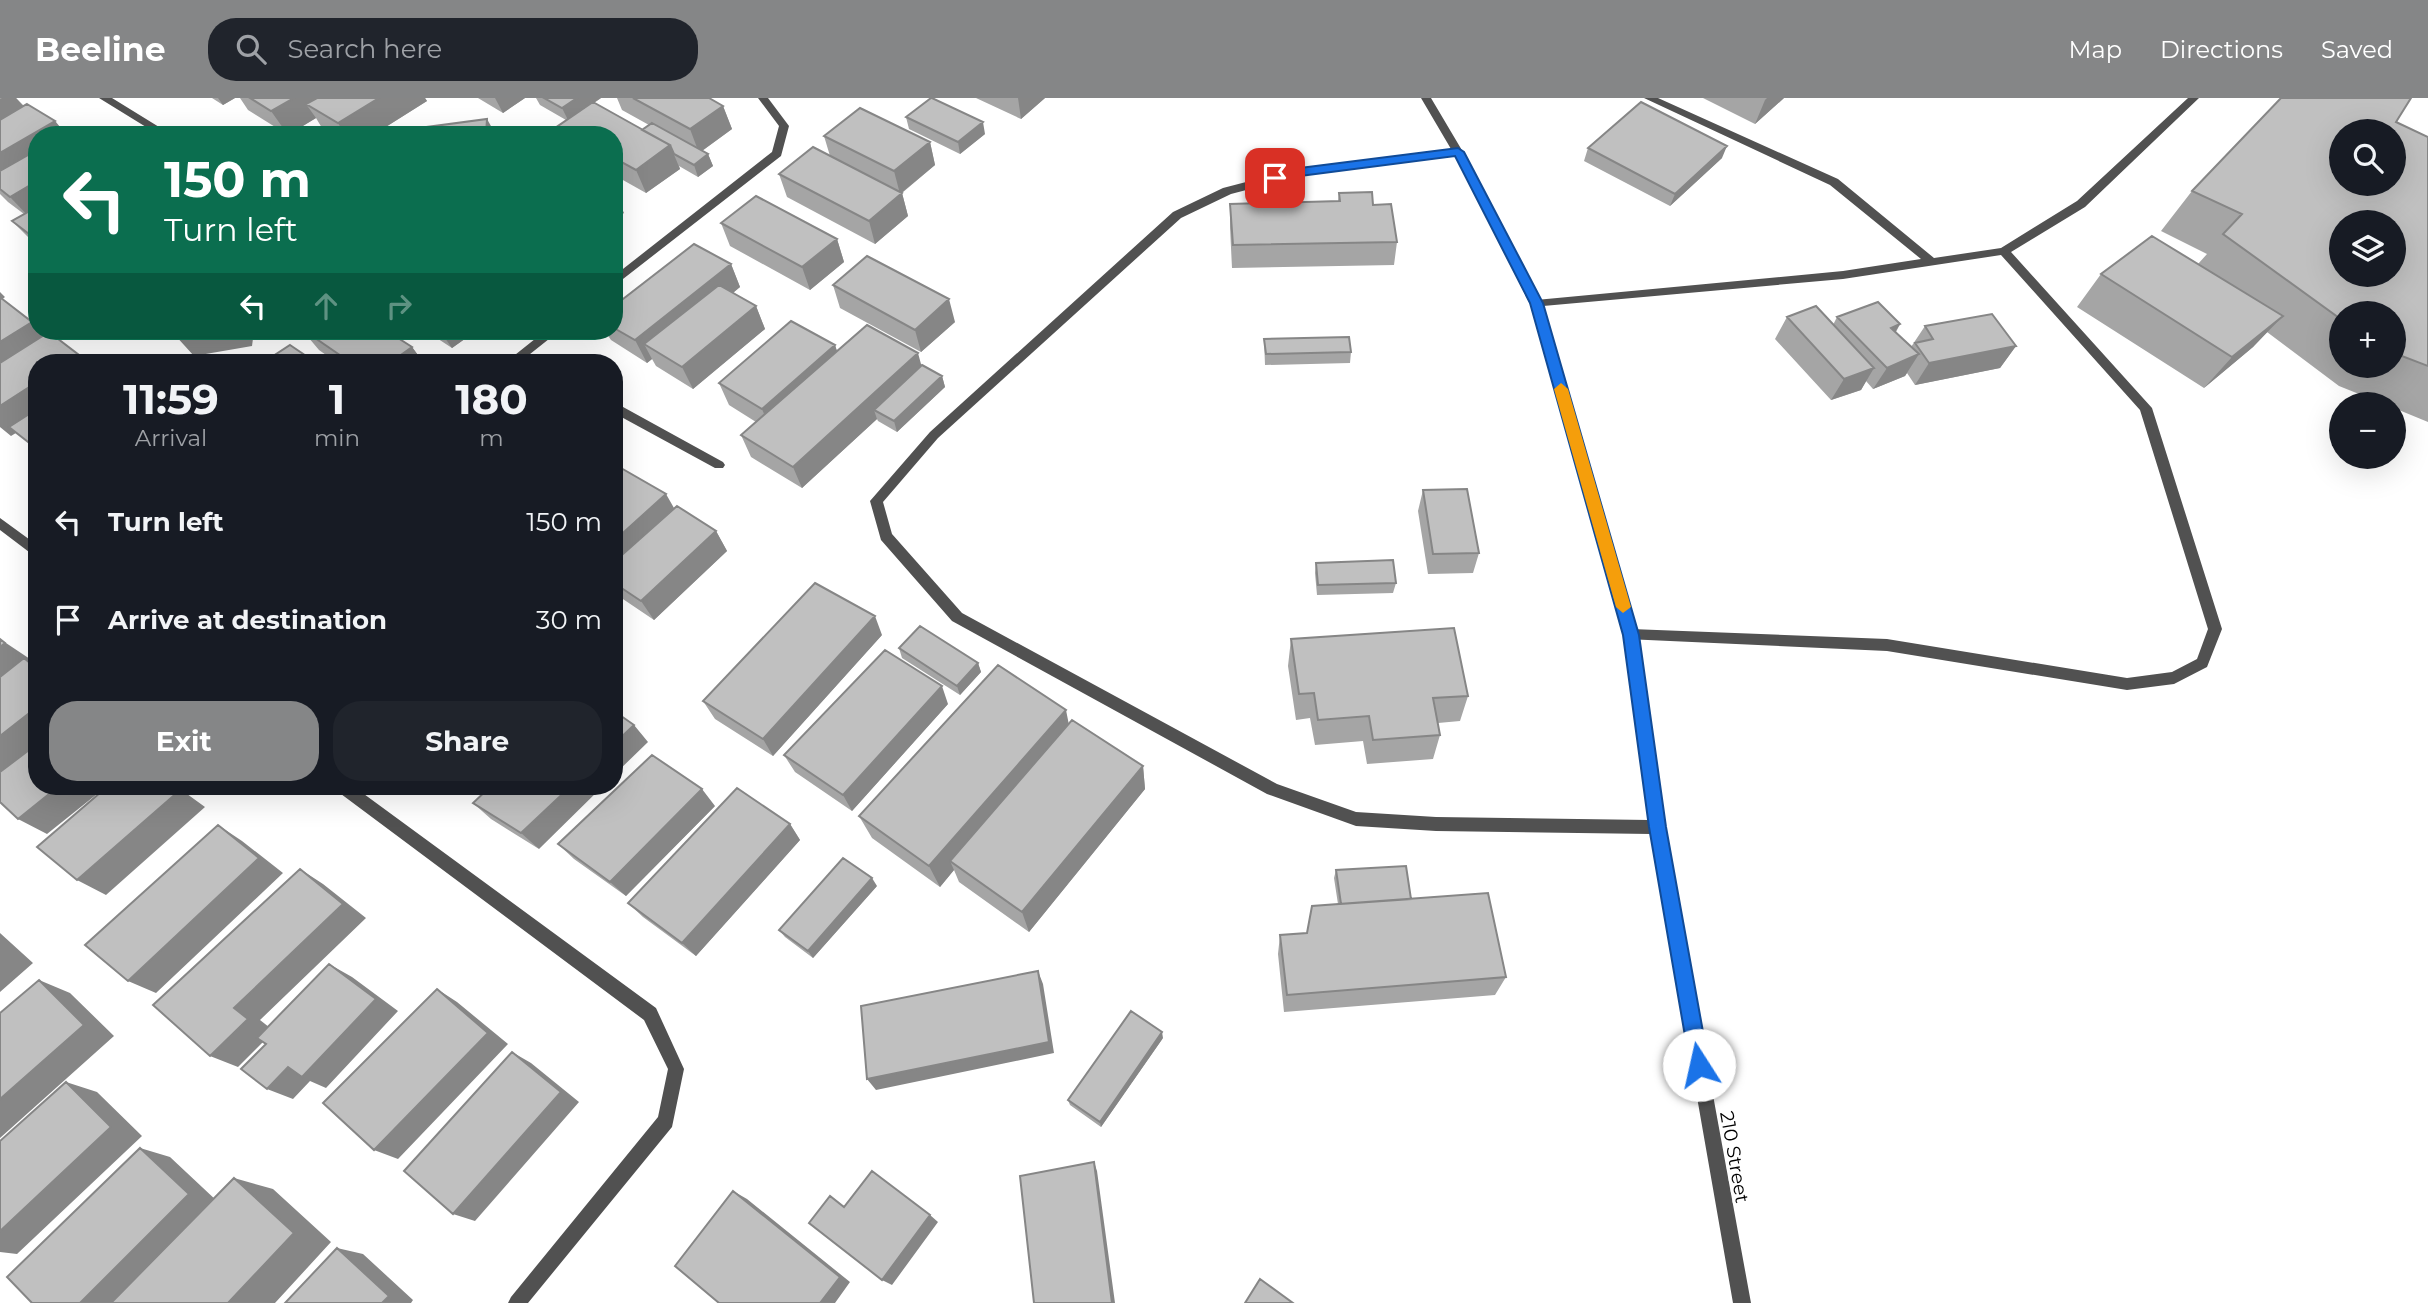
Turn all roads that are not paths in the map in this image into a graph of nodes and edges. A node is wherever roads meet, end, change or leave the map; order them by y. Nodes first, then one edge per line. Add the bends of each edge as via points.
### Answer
1 (104, 98) edge
2 (763, 98) edge
3 (1426, 98) edge
4 (1649, 98) edge
5 (2194, 98) edge
6 (152, 126) edge
7 (1458, 152) junction
8 (2004, 251) junction
9 (1932, 262) junction
10 (623, 275) edge
11 (1536, 303) junction
12 (542, 340) edge
13 (525, 354) edge
14 (623, 412) edge
15 (719, 465) dead end
16 (0, 523) edge
17 (28, 546) edge
18 (1631, 635) junction
19 (354, 795) edge
20 (1657, 827) junction
21 (517, 1303) edge
22 (1742, 1303) edge

1 - 6 street
2 - 10 street via 784,125 777,155
3 - 7 street, 210 Street
4 - 9 street via 1834,182
5 - 8 street via 2081,204
7 - 11 street, 210 Street
7 - 20 street via 1300,172 1227,191 1177,215 934,435 876,501 886,536 957,617 1272,789 1356,819
8 - 9 street
8 - 18 street via 2146,408 2215,629 2202,663 2174,678 2127,684 1887,645
9 - 11 street via 1843,275
11 - 18 street, 210 Street
12 - 13 street
14 - 15 street
16 - 17 street
18 - 20 street, 210 Street
19 - 21 street via 650,1014 676,1069 666,1121
20 - 22 street, 210 Street

